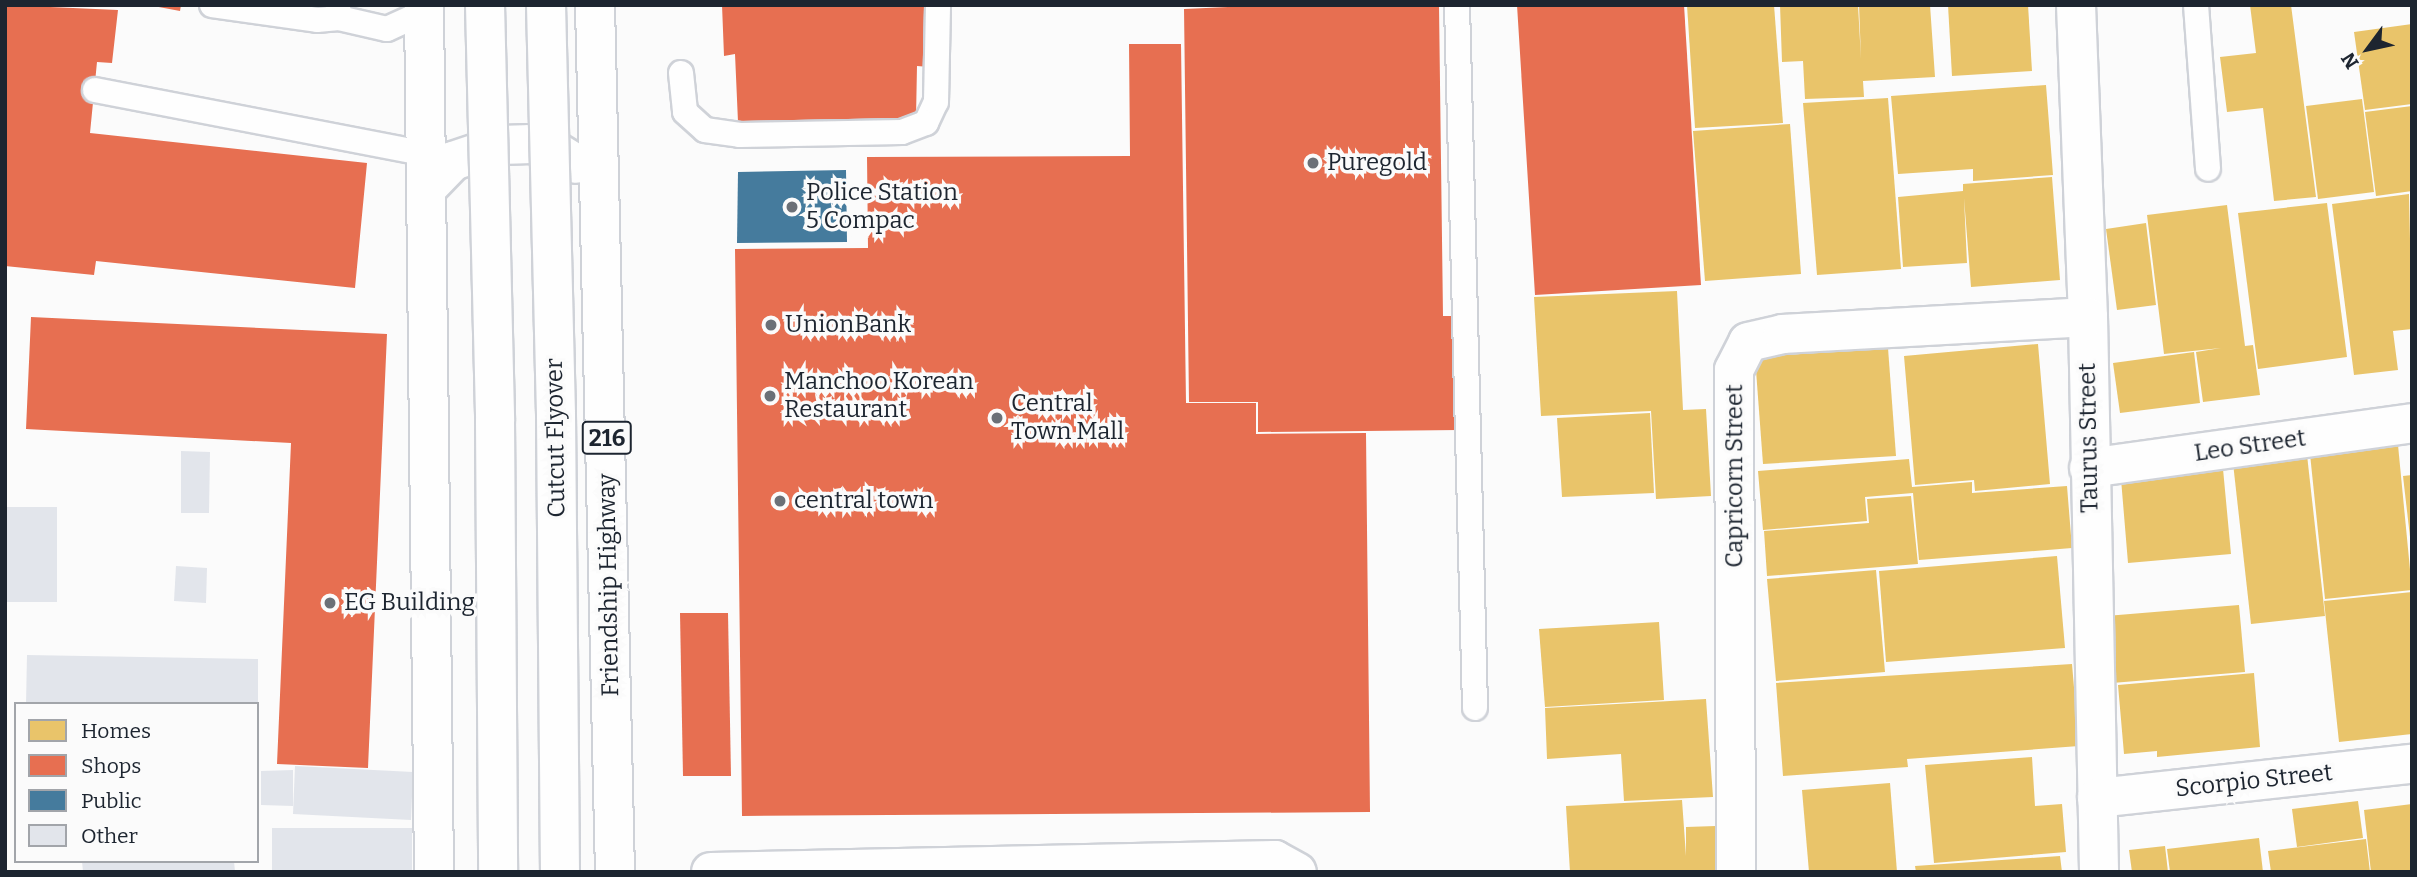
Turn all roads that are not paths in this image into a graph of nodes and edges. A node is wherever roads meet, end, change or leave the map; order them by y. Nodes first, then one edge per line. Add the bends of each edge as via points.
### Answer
1 (212, 5) edge
2 (485, 5) edge
3 (546, 5) edge
4 (595, 5) edge
5 (938, 5) edge
6 (1457, 5) edge
7 (2076, 5) edge
8 (2196, 5) edge
9 (424, 9) edge
10 (338, 12) edge
11 (681, 73) dead end
12 (95, 90) dead end
13 (2208, 169) dead end
14 (427, 172) junction
15 (597, 186) junction
16 (2088, 317) junction
17 (2412, 422) edge
18 (2089, 468) junction
19 (1475, 708) dead end
20 (2412, 764) edge
21 (2097, 798) junction
22 (434, 872) edge
23 (498, 872) edge
24 (560, 872) edge
25 (615, 872) edge
26 (711, 872) edge
27 (1297, 872) edge
28 (1736, 872) edge
29 (2099, 872) edge

1 - 10 lane via 317,20
2 - 23 main road, bridge via 495,421
3 - 24 main road, Cutcut Flyover, bridge
4 - 15 main road, Friendship Highway / 216
5 - 11 lane via 936,103 926,123 902,132 740,135 705,130 685,112
6 - 19 lane
7 - 16 main road, Taurus Street
8 - 13 lane
9 - 10 lane via 387,29
9 - 14 main road
12 - 14 lane
14 - 15 main road via 501,145 531,144 573,161
14 - 22 main road
15 - 25 main road, Friendship Highway / 216 via 610,522
16 - 18 main road, Taurus Street
16 - 28 main road, Capricorn Street via 1783,334 1748,342 1734,370
17 - 18 main road, Leo Street
18 - 21 main road, Taurus Street
20 - 21 main road, Scorpio Street
21 - 29 main road, Taurus Street
26 - 27 main road via 1275,860

